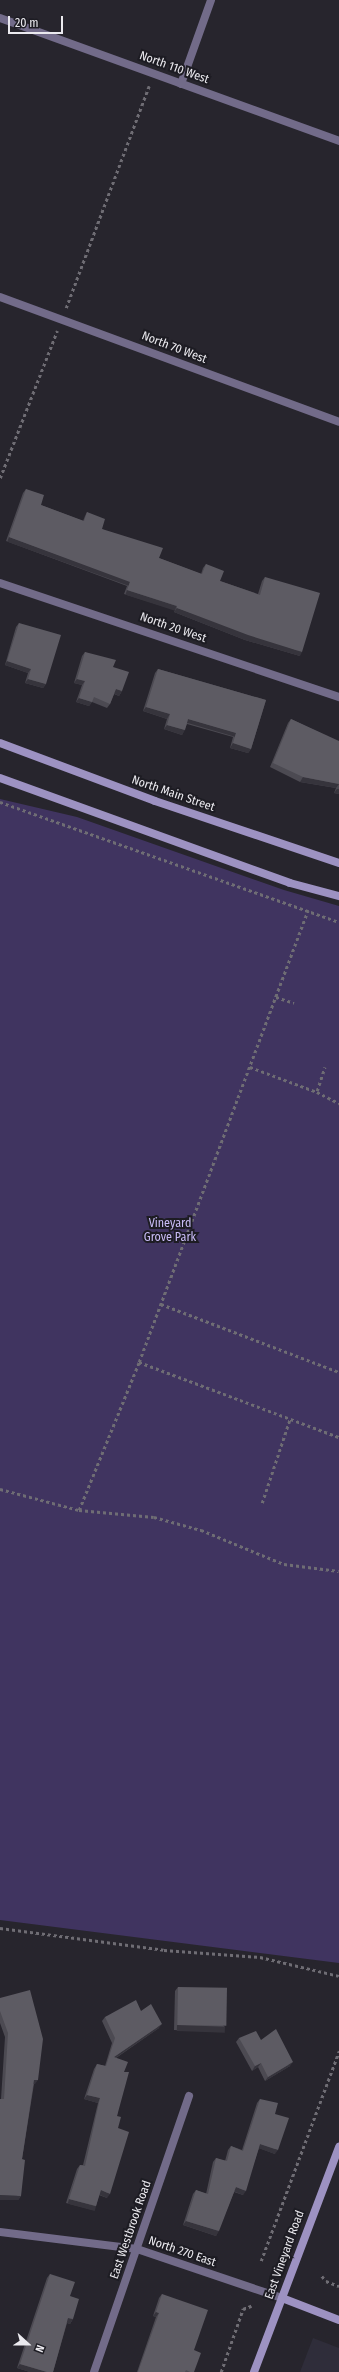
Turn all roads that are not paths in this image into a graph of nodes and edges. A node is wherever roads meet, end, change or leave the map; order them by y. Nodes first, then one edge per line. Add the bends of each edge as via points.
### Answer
1 (211, 0) edge
2 (0, 18) edge
3 (181, 84) junction
4 (339, 141) edge
5 (0, 297) edge
6 (339, 422) edge
7 (0, 582) edge
8 (339, 697) edge
9 (0, 744) edge
10 (0, 778) edge
11 (339, 863) edge
12 (339, 896) edge
13 (189, 2096) dead end
14 (339, 2147) edge
15 (0, 2232) edge
16 (137, 2249) junction
17 (282, 2298) junction
18 (339, 2320) edge
19 (94, 2372) edge
20 (254, 2372) edge

1 - 3 street
2 - 3 street, North 110 West
3 - 4 street, North 110 West
5 - 6 street, North 70 West
7 - 8 street, North 20 West
9 - 11 main road, North Main Street via 155,801
10 - 12 main road via 290,883
13 - 16 street, East Westbrook Road
14 - 17 main road, East Vineyard Road
15 - 16 street, North 270 East
16 - 17 street, North 270 East
16 - 19 street, East Westbrook Road
17 - 18 main road
17 - 20 main road, East Vineyard Road

